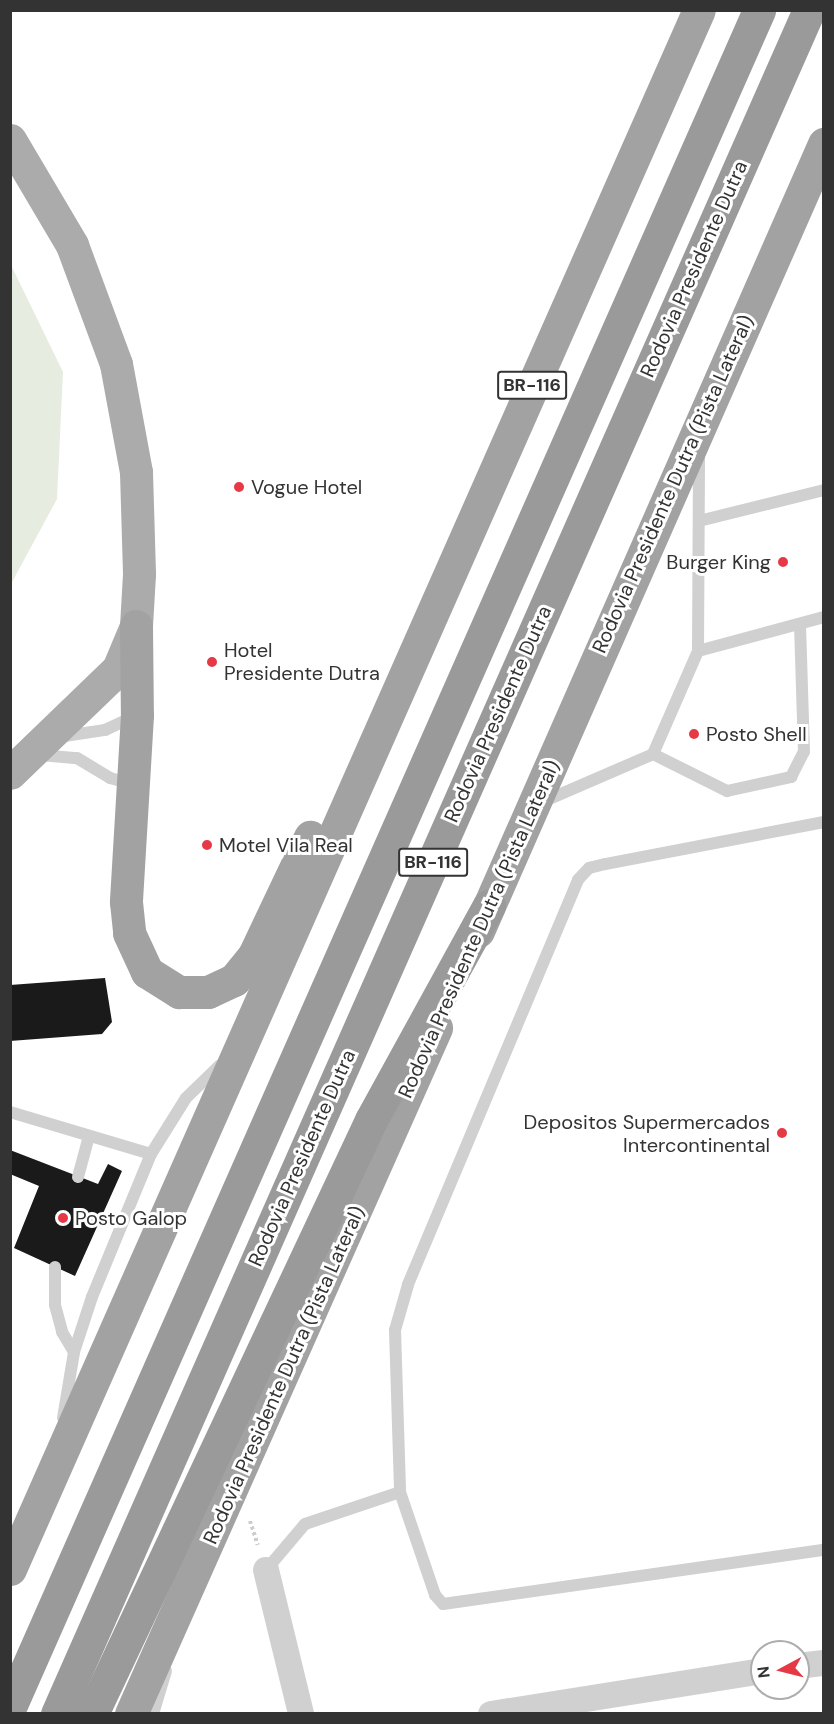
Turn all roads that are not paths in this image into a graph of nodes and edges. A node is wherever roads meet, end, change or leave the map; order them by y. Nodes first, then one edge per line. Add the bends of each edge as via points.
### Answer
1 (699, 10) edge
2 (759, 10) edge
3 (809, 10) edge
4 (10, 140) edge
5 (824, 144) edge
6 (10, 182) edge
7 (51, 204) junction
8 (699, 423) junction
9 (824, 490) edge
10 (699, 521) junction
11 (824, 617) edge
12 (800, 624) junction
13 (136, 626) junction
14 (698, 651) junction
15 (137, 715) junction
16 (45, 738) junction
17 (652, 754) junction
18 (365, 760) junction
19 (12, 771) edge
20 (135, 785) junction
21 (532, 806) junction
22 (824, 822) edge
23 (489, 905) junction
24 (245, 1041) junction
25 (10, 1112) edge
26 (89, 1136) junction
27 (150, 1154) junction
28 (78, 1177) dead end
29 (55, 1268) dead end
30 (74, 1352) junction
31 (55, 1465) junction
32 (400, 1492) junction
33 (824, 1550) edge
34 (10, 1569) edge
35 (266, 1570) joint
36 (192, 1582) junction
37 (750, 1673) edge
38 (10, 1707) edge
39 (57, 1713) edge
40 (92, 1713) edge
41 (131, 1713) edge
42 (153, 1713) edge
43 (301, 1713) edge
44 (491, 1713) edge

1 - 18 highway, BR-116
2 - 38 highway, BR-116
3 - 39 highway, Rodovia Presidente Dutra / BR-116
4 - 7 main road
5 - 8 highway, Rodovia Presidente Dutra (Pista Lateral)
6 - 7 main road
7 - 13 main road via 90,288 126,402 139,521
8 - 10 lane
8 - 21 highway, Rodovia Presidente Dutra (Pista Lateral)
9 - 10 lane
10 - 14 lane
11 - 12 lane
12 - 14 lane
12 - 17 lane via 804,752 791,777 727,791
13 - 15 highway
13 - 16 main road via 108,683
14 - 17 lane
15 - 16 lane via 105,730
15 - 20 highway
16 - 19 main road
17 - 21 lane
18 - 20 highway via 333,796 245,970 208,992 179,992 156,980 137,957 129,933 126,902
18 - 24 highway, BR-116
19 - 20 lane via 35,756 64,754 110,778
21 - 23 highway, Rodovia Presidente Dutra (Pista Lateral)
22 - 32 lane via 605,864 589,868 578,880 399,1309 394,1330
23 - 36 highway, Rodovia Presidente Dutra (Pista Lateral)
23 - 40 highway via 371,1120
24 - 27 lane via 186,1098
24 - 31 highway, BR-116
25 - 26 lane
26 - 27 lane
26 - 28 lane
27 - 30 lane
29 - 30 lane via 55,1305 62,1332
30 - 31 lane
31 - 34 highway, BR-116
32 - 33 lane via 435,1595 443,1604
32 - 35 lane via 305,1524
35 - 43 street
36 - 41 highway, Rodovia Presidente Dutra (Pista Lateral)
36 - 42 lane
37 - 44 street

